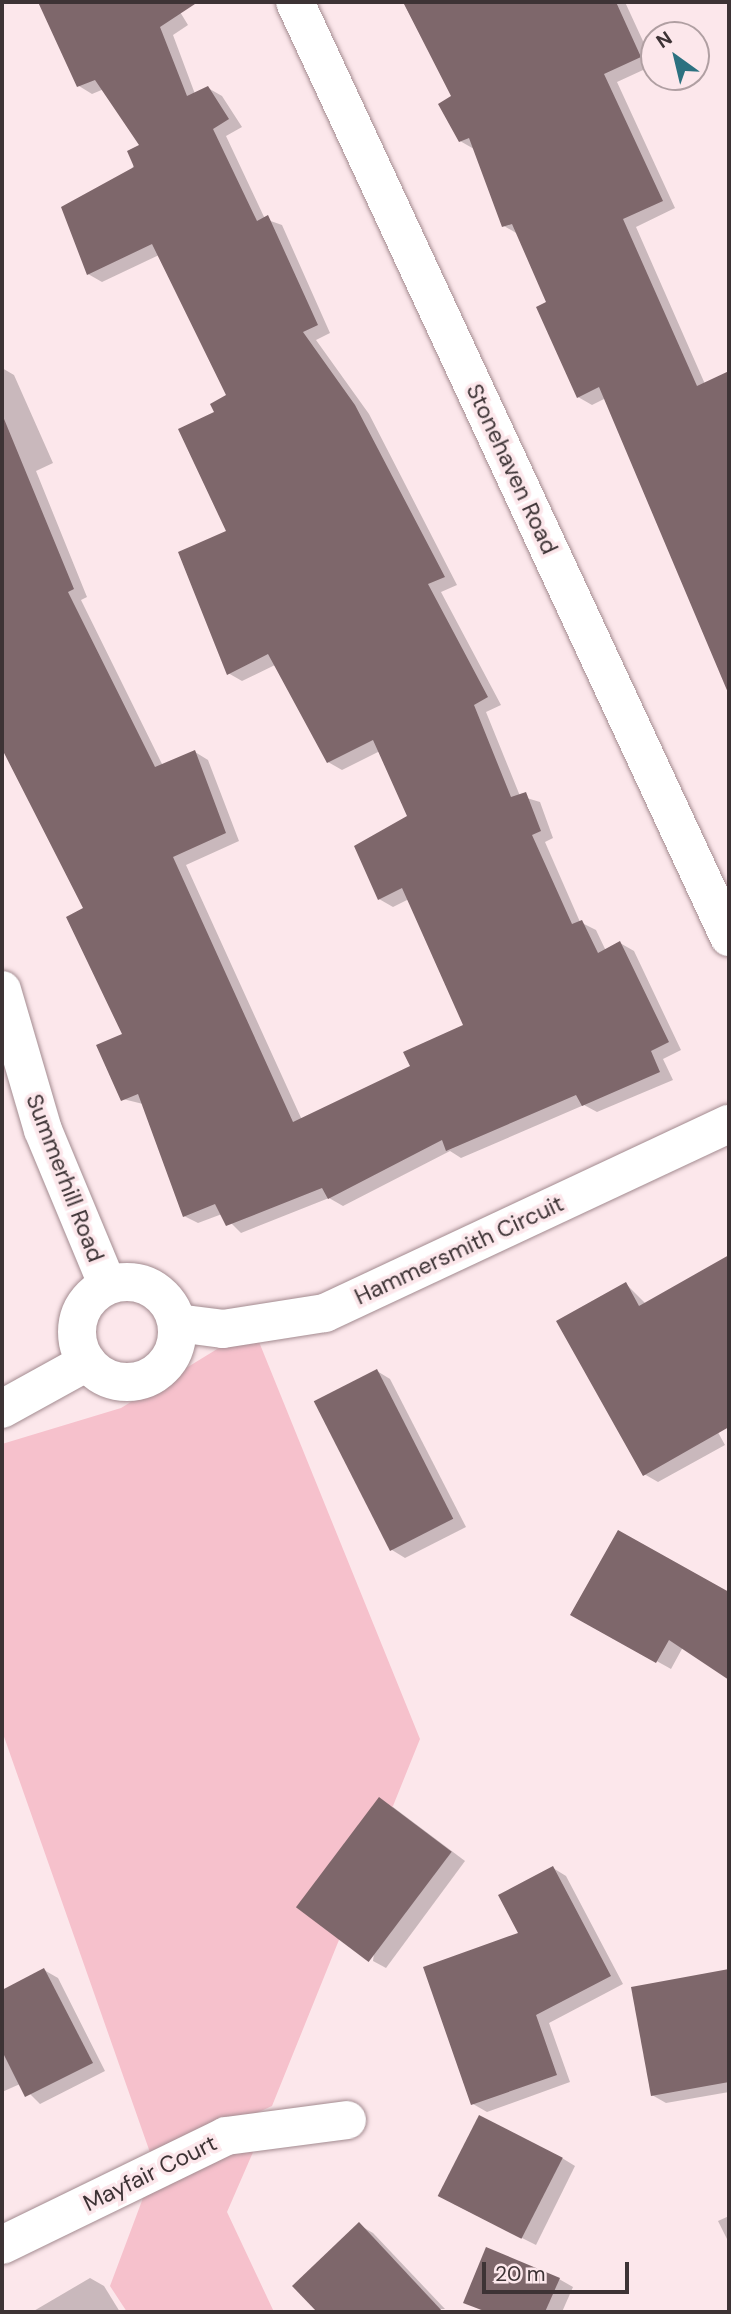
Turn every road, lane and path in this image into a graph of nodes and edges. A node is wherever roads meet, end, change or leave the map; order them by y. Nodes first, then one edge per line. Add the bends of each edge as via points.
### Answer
1 (295, 2) edge
2 (729, 937) edge
3 (2, 990) edge
4 (729, 1124) edge
5 (107, 1284) junction
6 (177, 1323) junction
7 (87, 1362) junction
8 (2, 1409) edge
9 (347, 2120) dead end
10 (2, 2245) edge

1 - 2 street, Stonehaven Road
3 - 5 street, Summerhill Road via 43,1130
4 - 6 street, Hammersmith Circuit via 325,1313 223,1329
5 - 6 street via 128,1282 169,1300
5 - 7 street via 80,1310 76,1340
6 - 7 street via 176,1347 150,1376 106,1379
7 - 8 street
9 - 10 street, Mayfair Court via 226,2136

